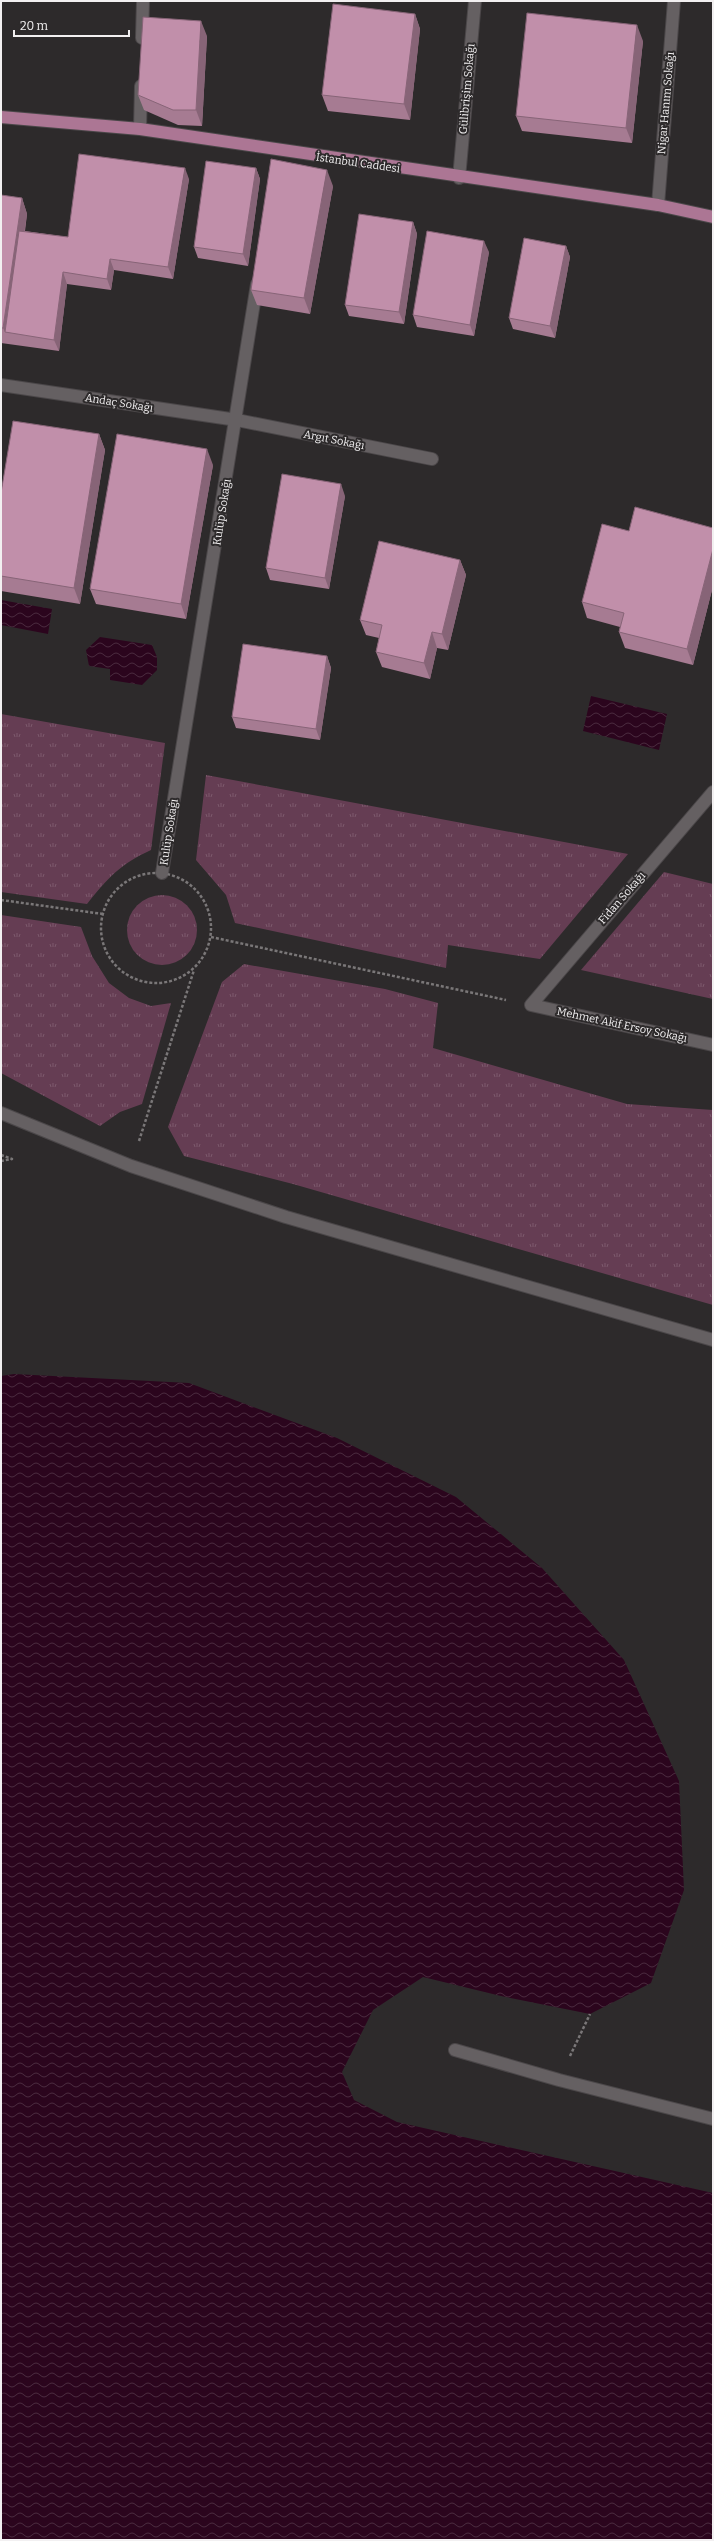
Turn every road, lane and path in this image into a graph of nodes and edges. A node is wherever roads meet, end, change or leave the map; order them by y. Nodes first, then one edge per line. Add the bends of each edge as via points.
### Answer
1 (143, 1) edge
2 (475, 1) edge
3 (674, 1) edge
4 (142, 54) edge
5 (141, 76) edge
6 (1, 117) edge
7 (140, 129) junction
8 (459, 178) junction
9 (658, 205) junction
10 (713, 217) edge
11 (259, 274) edge
12 (1, 385) edge
13 (237, 420) junction
14 (432, 459) dead end
15 (713, 792) edge
16 (162, 873) junction
17 (1, 900) edge
18 (103, 914) junction
19 (211, 937) junction
20 (194, 970) junction
21 (531, 1005) junction
22 (713, 1045) edge
23 (1, 1114) edge
24 (1, 1155) edge
25 (1, 1161) edge
26 (131, 1166) junction
27 (713, 1340) edge
28 (590, 2014) dead end
29 (455, 2050) dead end
30 (559, 2080) junction
31 (713, 2119) edge

1 - 4 street
2 - 8 street, Gülibrişim Sokağı
3 - 9 street, Nigar Hanım Sokağı
5 - 7 street
6 - 7 main road, İstanbul Caddesi
7 - 8 main road, İstanbul Caddesi via 277,155
8 - 9 main road, İstanbul Caddesi
9 - 10 main road, İstanbul Caddesi
11 - 13 street, Kulüp Sokağı
12 - 13 street, Andaç Sokağı
13 - 14 street, Argıt Sokağı
13 - 16 street, Kulüp Sokağı
15 - 21 street, Fidan Sokağı
16 - 18 path via 139,876 119,888 109,900
16 - 19 path via 180,878 195,888 206,902 211,919
17 - 18 path
18 - 20 path via 101,932 105,949 114,964 127,976 144,982 162,984 179,979
19 - 20 path via 205,956
19 - 21 path
20 - 26 path
21 - 22 street, Mehmet Akif Ersoy Sokağı
23 - 26 street
24 - 25 path via 12,1159
26 - 27 street via 286,1217
28 - 30 path
29 - 30 street
30 - 31 street

